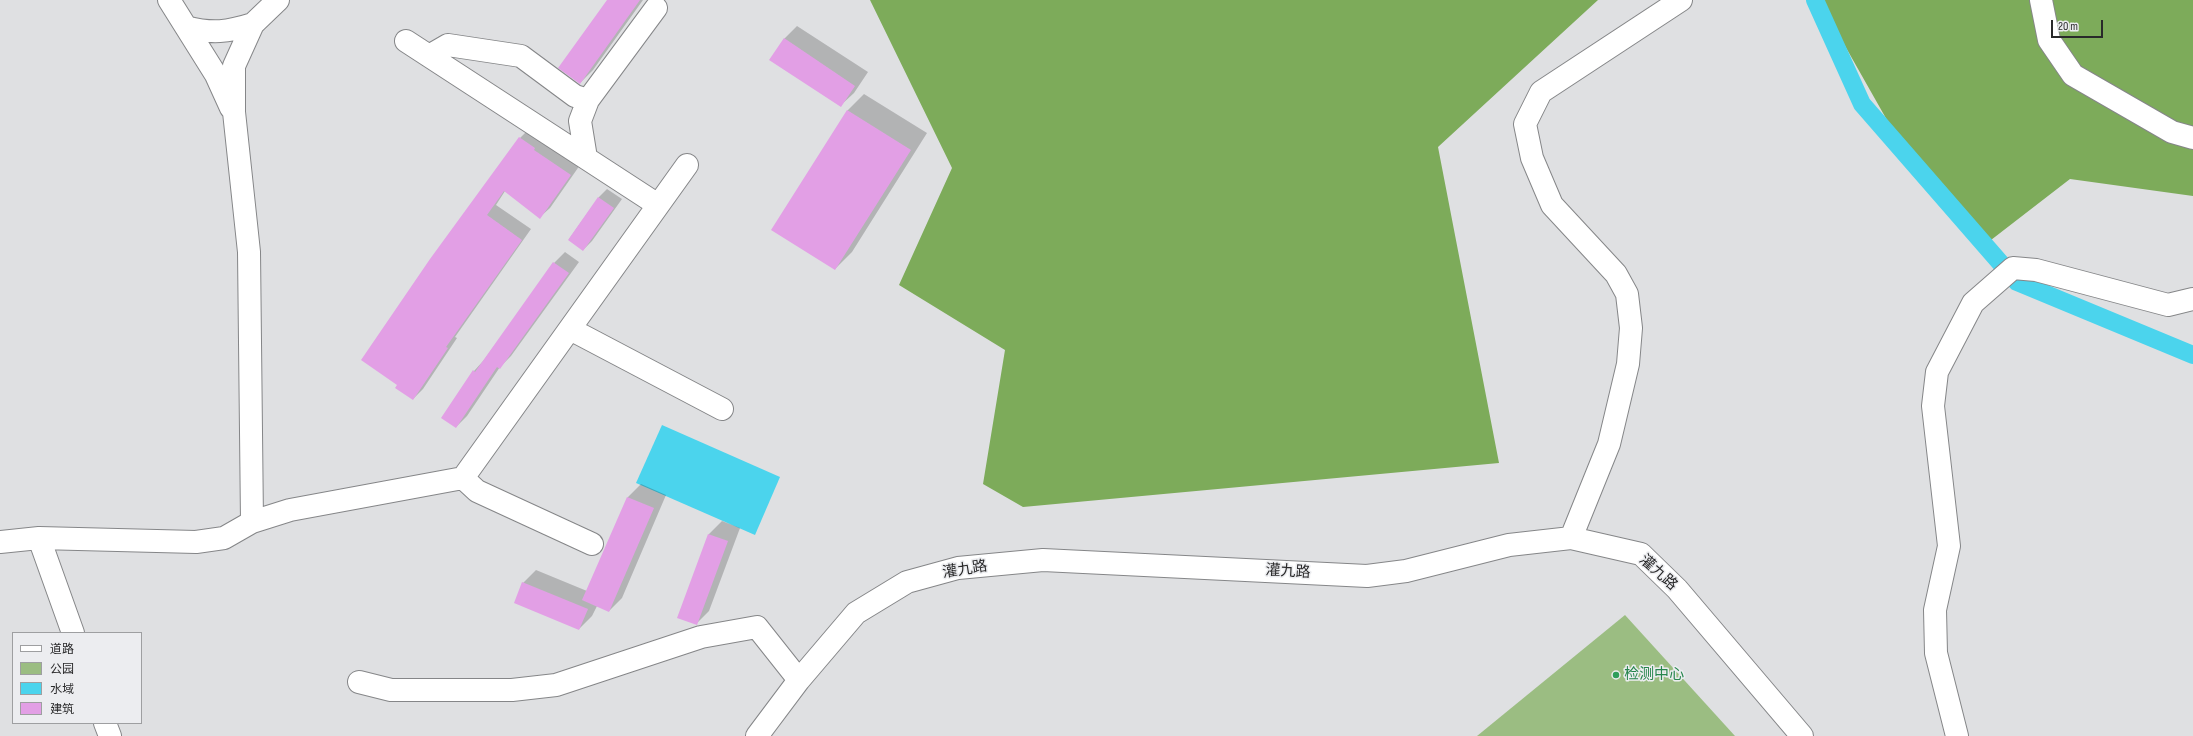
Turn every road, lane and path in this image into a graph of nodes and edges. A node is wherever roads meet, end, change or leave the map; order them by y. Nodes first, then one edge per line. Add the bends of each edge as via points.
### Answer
1 (169, 0) edge
2 (278, 0) edge
3 (1681, 0) edge
4 (2041, 0) edge
5 (656, 8) dead end
6 (253, 24) junction
7 (186, 27) junction
8 (406, 41) dead end
9 (429, 56) junction
10 (588, 100) junction
11 (234, 112) junction
12 (2193, 138) edge
13 (586, 158) junction
14 (687, 166) dead end
15 (658, 205) junction
16 (2193, 300) edge
17 (570, 329) junction
18 (722, 409) dead end
19 (463, 478) junction
20 (252, 522) junction
21 (39, 538) junction
22 (1571, 538) junction
23 (0, 542) edge
24 (592, 544) dead end
25 (73, 632) edge
26 (799, 680) junction
27 (359, 682) dead end
28 (105, 724) edge
29 (110, 736) edge
30 (757, 736) edge
31 (1802, 736) edge
32 (1957, 736) edge

1 - 7 street
2 - 6 street
3 - 22 street via 1540,92 1525,124 1532,158 1552,205 1616,274 1627,294 1631,328 1628,364 1609,444
4 - 12 street via 2049,40 2073,75 2172,132
5 - 10 street
6 - 7 street via 231,32 204,32
6 - 11 street via 234,66
7 - 11 street via 216,75
8 - 9 street
9 - 10 street via 448,45 521,56 575,96
9 - 13 street
10 - 13 street via 580,122
11 - 20 street via 249,252
13 - 15 street
14 - 15 street
15 - 17 street
16 - 32 street via 2168,305 2036,270 2006,274 1973,303 1962,323 1937,372 1933,406 1949,546 1935,610 1936,653
17 - 18 street
17 - 19 street
19 - 20 street via 290,510
19 - 24 street via 477,491
20 - 21 street via 224,538 196,542
21 - 23 street
21 - 25 street
22 - 26 street, 灌九路 via 1509,545 1406,571 1367,576 1043,560 958,568 907,582 856,613
22 - 31 street, 灌九路 via 1641,554 1677,589
26 - 27 street via 757,627 701,637 556,685 512,690 391,690
26 - 30 street, 灌九路
28 - 29 street

